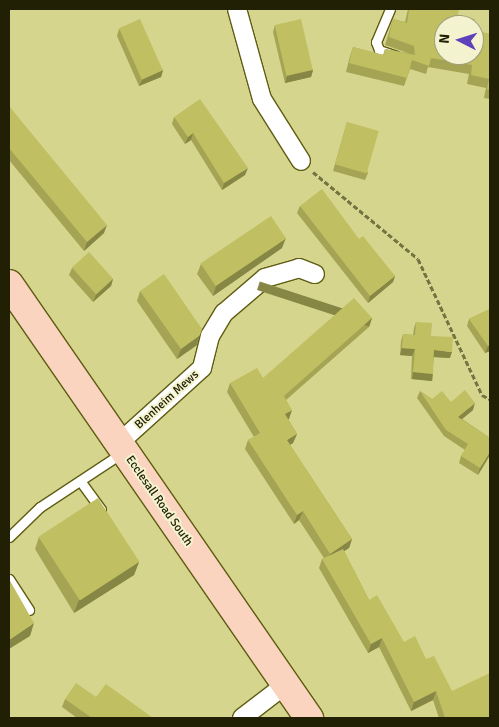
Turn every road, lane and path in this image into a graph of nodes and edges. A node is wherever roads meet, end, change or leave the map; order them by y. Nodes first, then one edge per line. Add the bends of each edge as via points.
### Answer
1 (237, 9) edge
2 (390, 9) edge
3 (407, 59) edge
4 (301, 161) joint
5 (315, 274) dead end
6 (9, 284) edge
7 (490, 399) edge
8 (122, 448) junction
9 (81, 482) junction
10 (109, 522) edge
11 (9, 537) edge
12 (9, 579) edge
13 (29, 610) edge
14 (285, 685) junction
15 (242, 718) edge
16 (309, 718) edge

1 - 4 street via 262,99
2 - 3 lane via 376,42 380,50
4 - 7 path via 418,260 482,395
5 - 8 street, Blenheim Mews via 299,268 265,278 224,313 210,336 202,368
6 - 8 main road, Ecclesall Road South
8 - 9 lane
8 - 14 main road, Ecclesall Road South
9 - 10 lane
9 - 11 lane via 40,507
12 - 13 lane
14 - 15 street
14 - 16 main road, Ecclesall Road South

